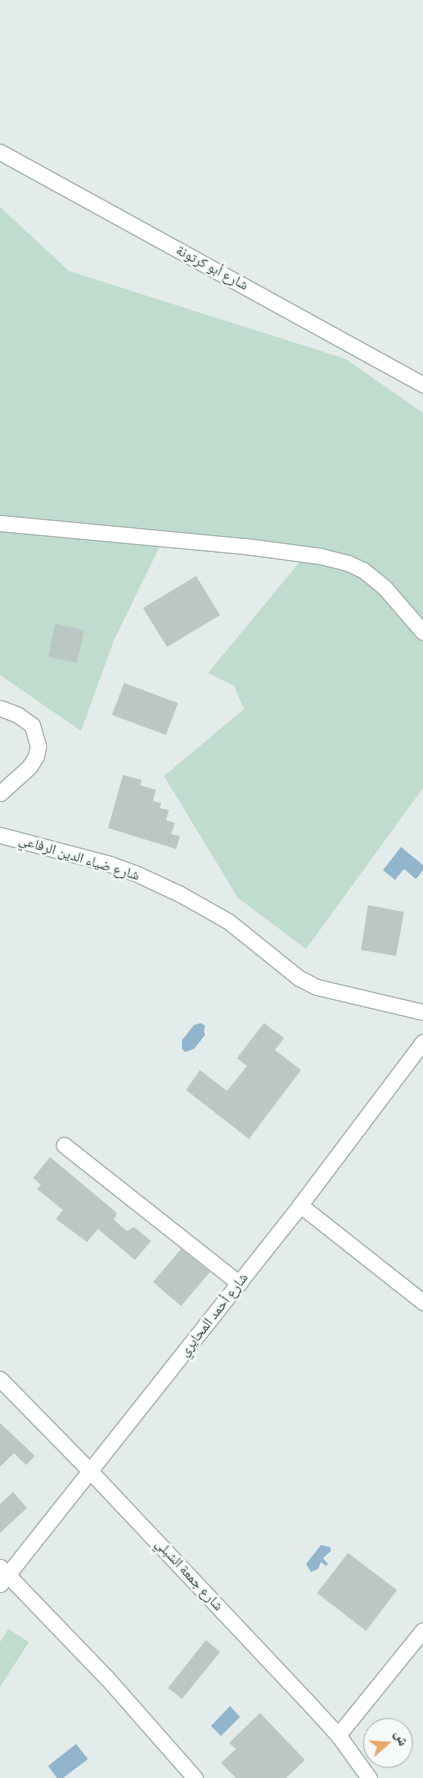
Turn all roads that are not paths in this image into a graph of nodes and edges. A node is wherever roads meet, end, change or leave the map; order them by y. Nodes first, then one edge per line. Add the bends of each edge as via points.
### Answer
1 (0, 152) edge
2 (421, 381) edge
3 (0, 523) edge
4 (423, 632) edge
5 (0, 708) edge
6 (0, 793) edge
7 (0, 835) edge
8 (423, 1012) edge
9 (423, 1042) edge
10 (64, 1145) dead end
11 (300, 1206) junction
12 (239, 1283) junction
13 (423, 1302) edge
14 (0, 1379) edge
15 (91, 1472) junction
16 (3, 1575) edge
17 (423, 1630) edge
18 (338, 1735) junction
19 (195, 1778) edge
20 (369, 1778) edge

1 - 2 street, شارع أبو كرتونة
3 - 4 street via 245,546 348,563 363,570 385,588
5 - 6 street via 32,725 38,746 29,767
7 - 8 street, شارع ضياء الدين الرفاعي via 110,864 180,894 228,921 299,978 317,987
9 - 11 street, شارع أحمد المحايري
10 - 12 street
11 - 12 street, شارع أحمد المحايري
11 - 13 street
12 - 15 street, شارع أحمد المحايري
14 - 15 street, شارع جمعة الشبلي
15 - 16 street, شارع أحمد المحايري
15 - 18 street, شارع جمعة الشبلي
16 - 19 street via 101,1672
17 - 18 street
18 - 20 street, شارع جمعة الشبلي

